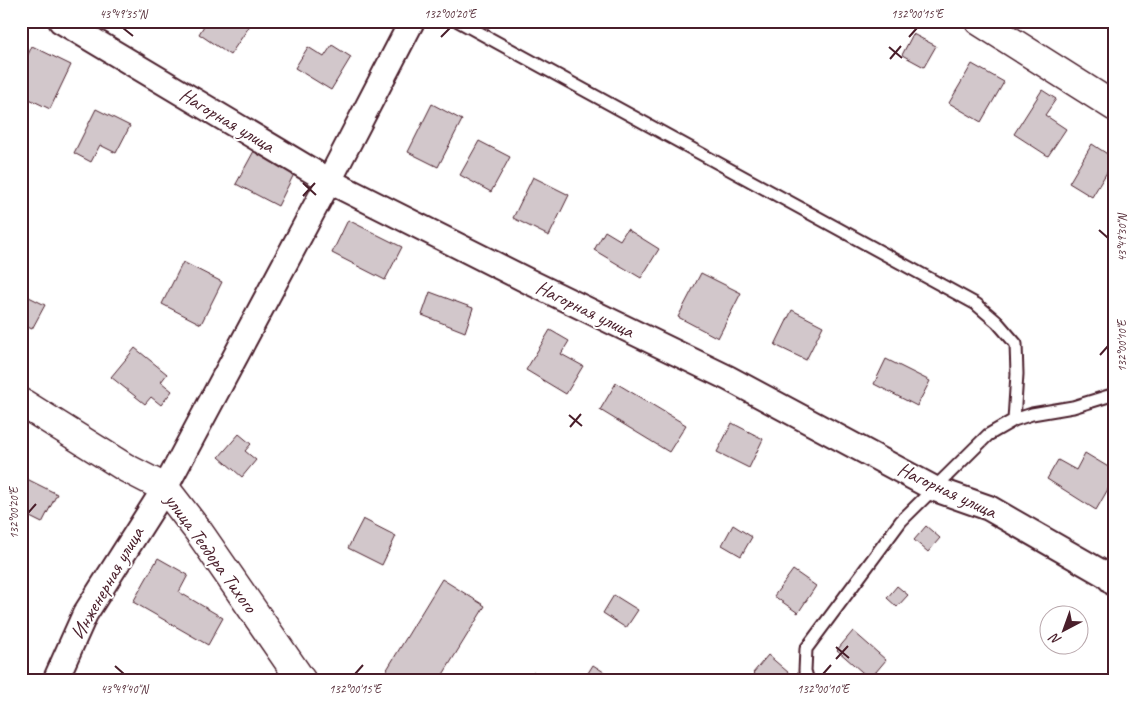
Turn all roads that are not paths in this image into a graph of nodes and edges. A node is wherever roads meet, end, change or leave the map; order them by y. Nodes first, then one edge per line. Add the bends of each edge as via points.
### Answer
1 (61, 21) edge
2 (412, 21) edge
3 (458, 21) edge
4 (979, 21) edge
5 (1115, 107) edge
6 (330, 181) junction
7 (1115, 394) edge
8 (21, 402) edge
9 (1014, 420) junction
10 (165, 488) junction
11 (935, 489) junction
12 (1115, 584) edge
13 (55, 681) edge
14 (302, 681) edge
15 (808, 681) edge

1 - 6 street, Нагорная улица
2 - 6 street, Инженерная улица
3 - 9 lane via 976,304 1016,344
4 - 5 street
6 - 10 street, Инженерная улица
6 - 11 street, Нагорная улица via 532,284 728,378
7 - 9 lane
8 - 10 street, улица Теодора Тихого via 126,468
9 - 11 lane via 988,435
10 - 13 street, Инженерная улица via 85,614
10 - 14 street, улица Теодора Тихого
11 - 12 street, Нагорная улица via 989,508 1106,575
11 - 15 lane via 901,521 806,649

